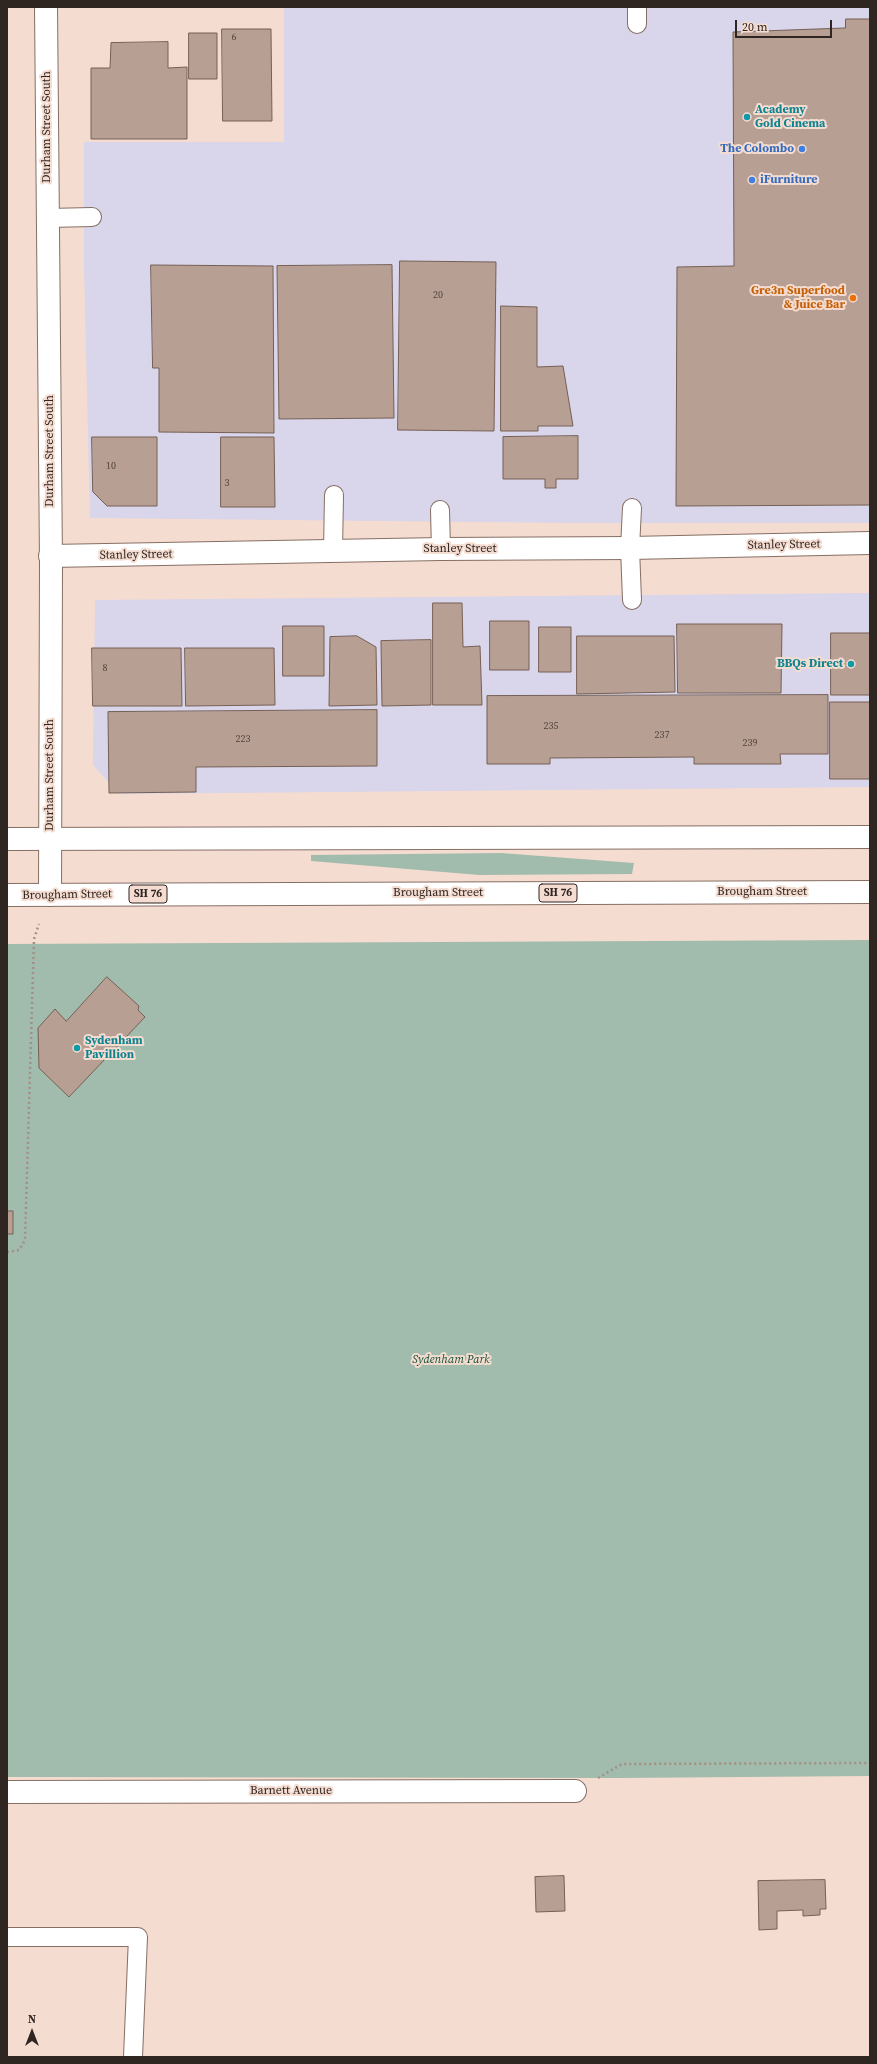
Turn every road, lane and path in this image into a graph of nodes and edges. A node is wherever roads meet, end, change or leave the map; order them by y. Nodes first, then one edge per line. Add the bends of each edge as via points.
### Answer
1 (46, 7) edge
2 (92, 217) dead end
3 (48, 218) junction
4 (334, 495) dead end
5 (632, 508) dead end
6 (440, 510) dead end
7 (870, 543) edge
8 (630, 548) junction
9 (441, 549) junction
10 (333, 550) junction
11 (50, 556) junction
12 (632, 600) dead end
13 (870, 837) edge
14 (7, 839) edge
15 (50, 839) junction
16 (870, 892) edge
17 (50, 895) junction
18 (7, 896) edge
19 (7, 1252) edge
20 (870, 1763) edge
21 (575, 1791) joint
22 (7, 1792) edge
23 (7, 1938) edge
24 (133, 2057) edge

1 - 3 main road, Durham Street South
2 - 3 lane
3 - 11 main road, Durham Street South
4 - 10 lane
5 - 8 lane
6 - 9 lane
7 - 8 main road, Stanley Street
8 - 9 main road, Stanley Street
8 - 12 lane
9 - 10 main road, Stanley Street
10 - 11 main road, Stanley Street
11 - 15 main road, Durham Street South
13 - 15 main road
14 - 15 main road
15 - 17 main road, Durham Street South
16 - 17 main road, Brougham Street / SH 76
17 - 18 main road, Brougham Street / SH 76
17 - 19 path via 34,939 25,1240 19,1250
20 - 21 path via 622,1764
21 - 22 main road, Barnett Avenue
23 - 24 lane via 138,1937

